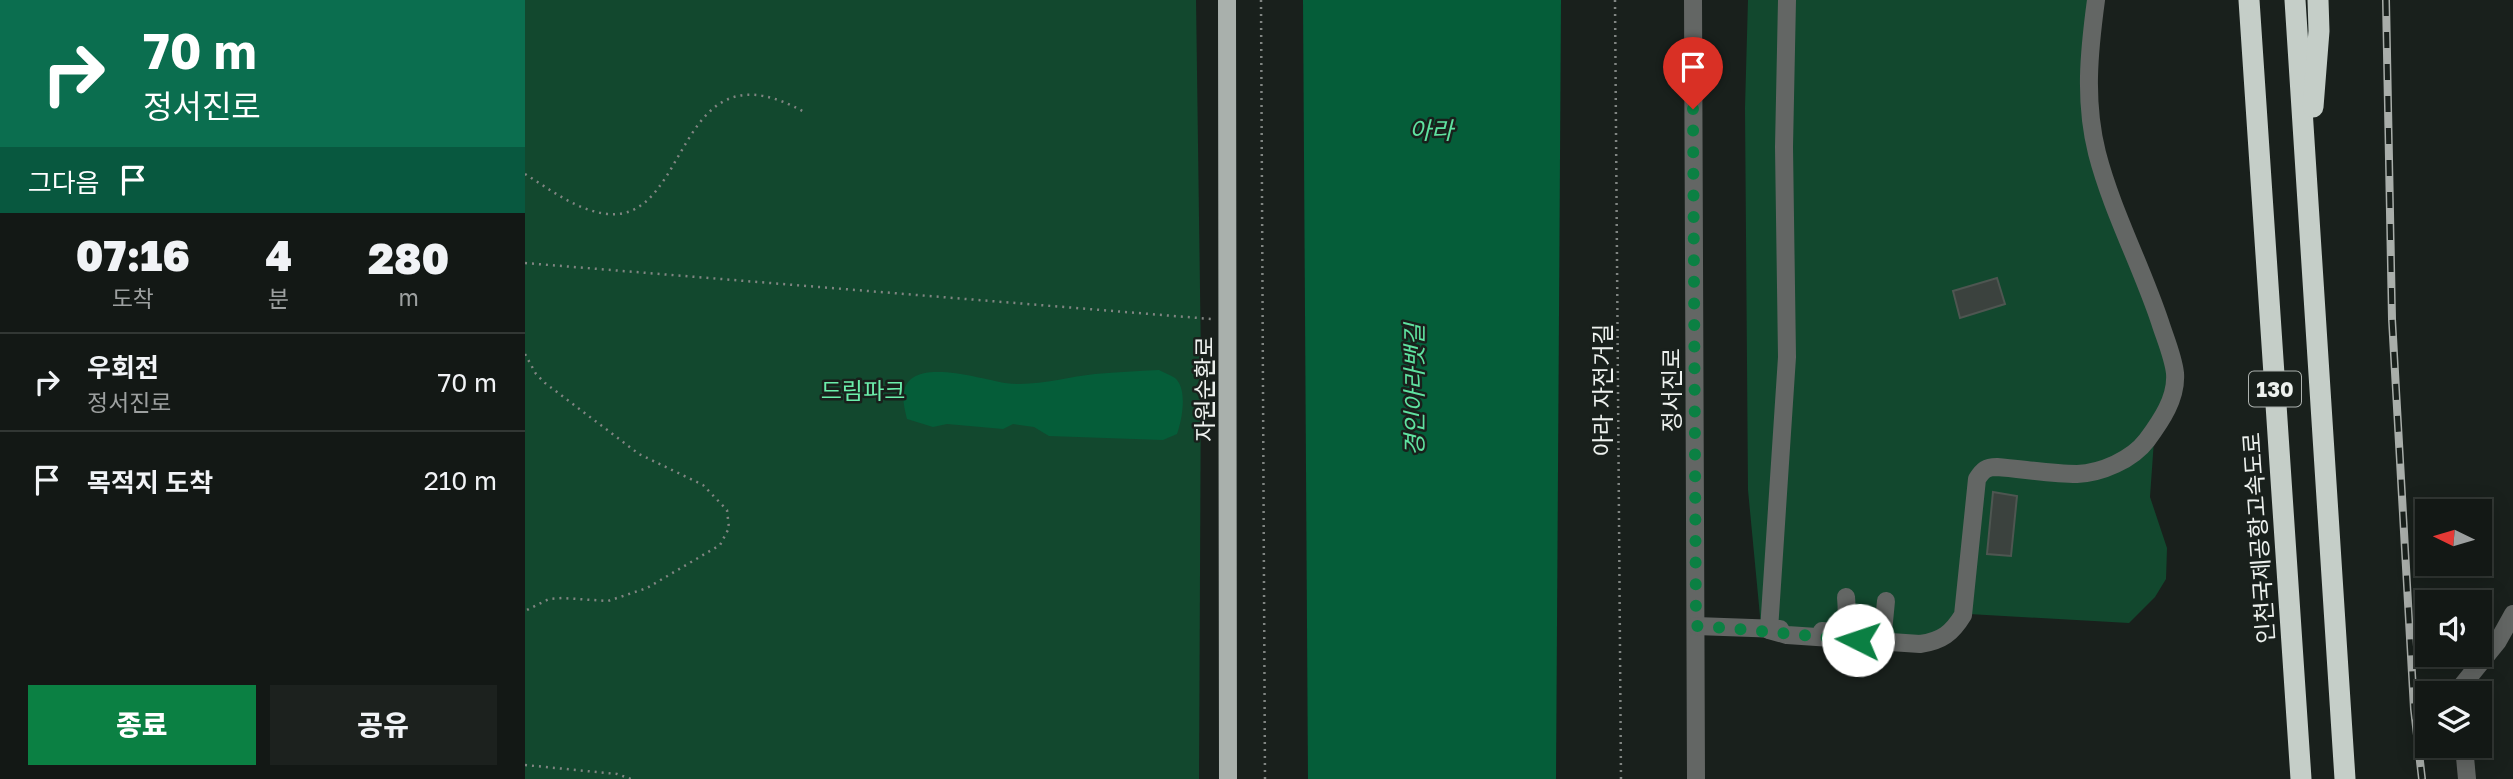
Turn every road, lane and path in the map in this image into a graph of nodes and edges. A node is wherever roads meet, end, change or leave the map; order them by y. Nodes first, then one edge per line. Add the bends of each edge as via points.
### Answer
1 (1227, 0) edge
2 (1261, 0) edge
3 (1615, 0) edge
4 (1693, 0) edge
5 (1787, 0) edge
6 (2096, 0) edge
7 (2249, 0) edge
8 (2295, 0) edge
9 (2318, 0) edge
10 (806, 113) dead end
11 (525, 174) edge
12 (2308, 182) junction
13 (525, 263) edge
14 (1229, 321) junction
15 (525, 354) edge
16 (1846, 597) dead end
17 (1886, 601) dead end
18 (525, 611) edge
19 (2513, 614) edge
20 (1696, 626) junction
21 (1769, 630) junction
22 (1850, 635) junction
23 (2466, 681) edge
24 (2465, 758) edge
25 (525, 765) edge
26 (631, 779) edge
27 (1228, 779) edge
28 (1265, 779) edge
29 (1621, 779) edge
30 (1696, 779) edge
31 (2301, 779) edge
32 (2346, 779) edge
33 (2467, 779) edge

1 - 14 main road, 자원순환로
2 - 28 path
3 - 29 path, 아라 자전거길
4 - 20 street, 정서진로
5 - 21 street via 1787,357
6 - 22 street via 2088,64 2090,118 2105,178 2170,354 2175,373 2168,407 2144,444 2128,457 2094,471 2077,474 1989,467 1982,471 1977,479 1966,603 1953,632 1937,642 1920,644
7 - 31 highway, 인천국제공항고속도로 / 130
8 - 12 highway, 130
9 - 12 highway
10 - 11 path via 777,97 760,94 727,100 701,118 658,188 635,210 621,214 575,204
12 - 32 highway, 130
13 - 14 path
14 - 27 main road, 자원순환로
15 - 18 path via 545,383 639,454 702,485 727,510 730,520 720,545 647,588 608,601 549,600
16 - 22 street
17 - 22 street via 1883,632
19 - 23 street
20 - 21 street
20 - 30 street, 정서진로
21 - 22 street via 1787,635
24 - 33 street
25 - 26 path

